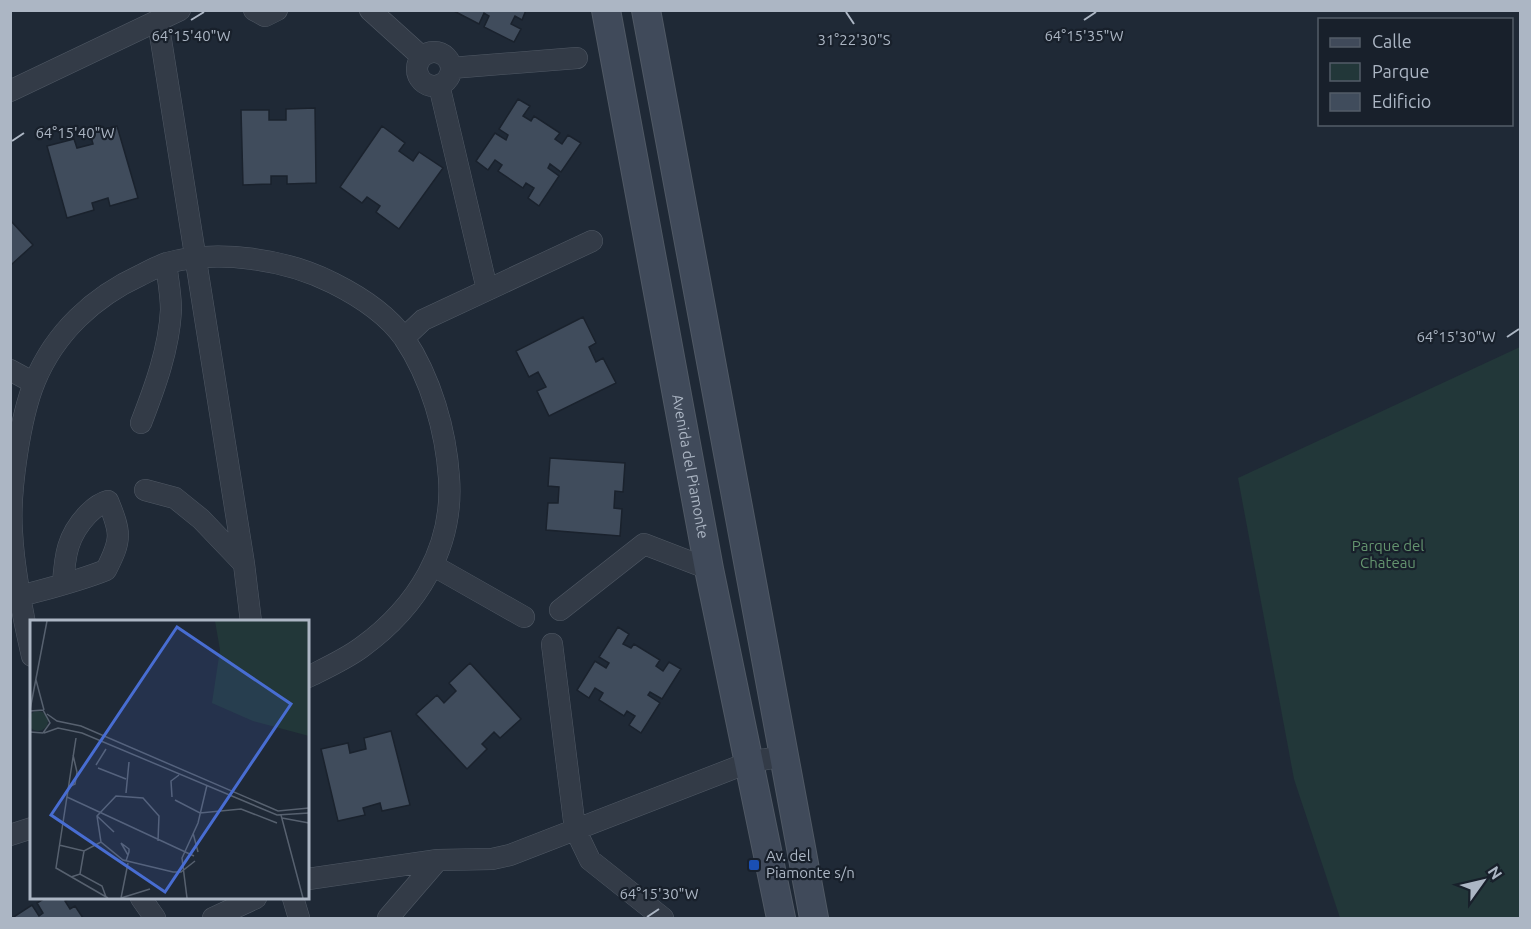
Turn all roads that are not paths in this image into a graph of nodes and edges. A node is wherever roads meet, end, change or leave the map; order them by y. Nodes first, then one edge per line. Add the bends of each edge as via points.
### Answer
1 (180, 10) edge
2 (254, 10) edge
3 (277, 10) edge
4 (370, 10) edge
5 (606, 10) edge
6 (646, 10) edge
7 (158, 21) junction
8 (422, 57) junction
9 (576, 58) dead end
10 (445, 77) junction
11 (10, 91) edge
12 (592, 241) dead end
13 (196, 259) junction
14 (166, 264) junction
15 (487, 289) junction
16 (404, 338) junction
17 (10, 370) edge
18 (34, 383) junction
19 (141, 423) dead end
20 (146, 490) dead end
21 (244, 564) junction
22 (434, 566) junction
23 (709, 569) junction
24 (63, 584) dead end
25 (19, 610) edge
26 (560, 610) dead end
27 (524, 617) dead end
28 (251, 620) edge
29 (552, 644) dead end
30 (30, 649) edge
31 (309, 676) edge
32 (784, 756) junction
33 (750, 762) junction
34 (30, 829) edge
35 (575, 829) junction
36 (10, 835) edge
37 (438, 860) junction
38 (309, 879) edge
39 (142, 899) edge
40 (252, 899) edge
41 (294, 899) edge
42 (155, 918) edge
43 (213, 918) edge
44 (299, 918) edge
45 (388, 918) edge
46 (663, 918) edge
47 (782, 918) edge
48 (814, 918) edge

1 - 7 street
2 - 3 street via 265,16
4 - 8 street
5 - 23 street, Avenida del Piamonte
6 - 32 street
7 - 11 street
7 - 13 street
8 - 10 street via 432,52 447,58
8 - 10 street via 417,67 420,78 428,85
9 - 10 street
10 - 15 street
12 - 15 street
13 - 14 street
13 - 16 street via 243,258 317,274 355,294
13 - 21 street
14 - 18 street via 97,300 68,327
14 - 19 street via 171,310 166,349
15 - 16 street via 423,320
16 - 22 street via 431,396 447,454 450,495 445,533
17 - 18 street
18 - 25 street via 21,433 14,484 11,531
20 - 21 street via 175,498
21 - 28 street
22 - 27 street
22 - 31 street via 403,611 383,631 360,649
23 - 26 street via 644,544
23 - 33 street, Avenida del Piamonte
24 - 25 street
25 - 30 street
29 - 35 street
32 - 33 street
32 - 48 street
33 - 35 street
33 - 47 street, Avenida del Piamonte
34 - 36 street
35 - 37 street via 510,855
35 - 46 street via 590,860
37 - 38 street
37 - 45 street
39 - 42 street
40 - 43 street
41 - 44 street

